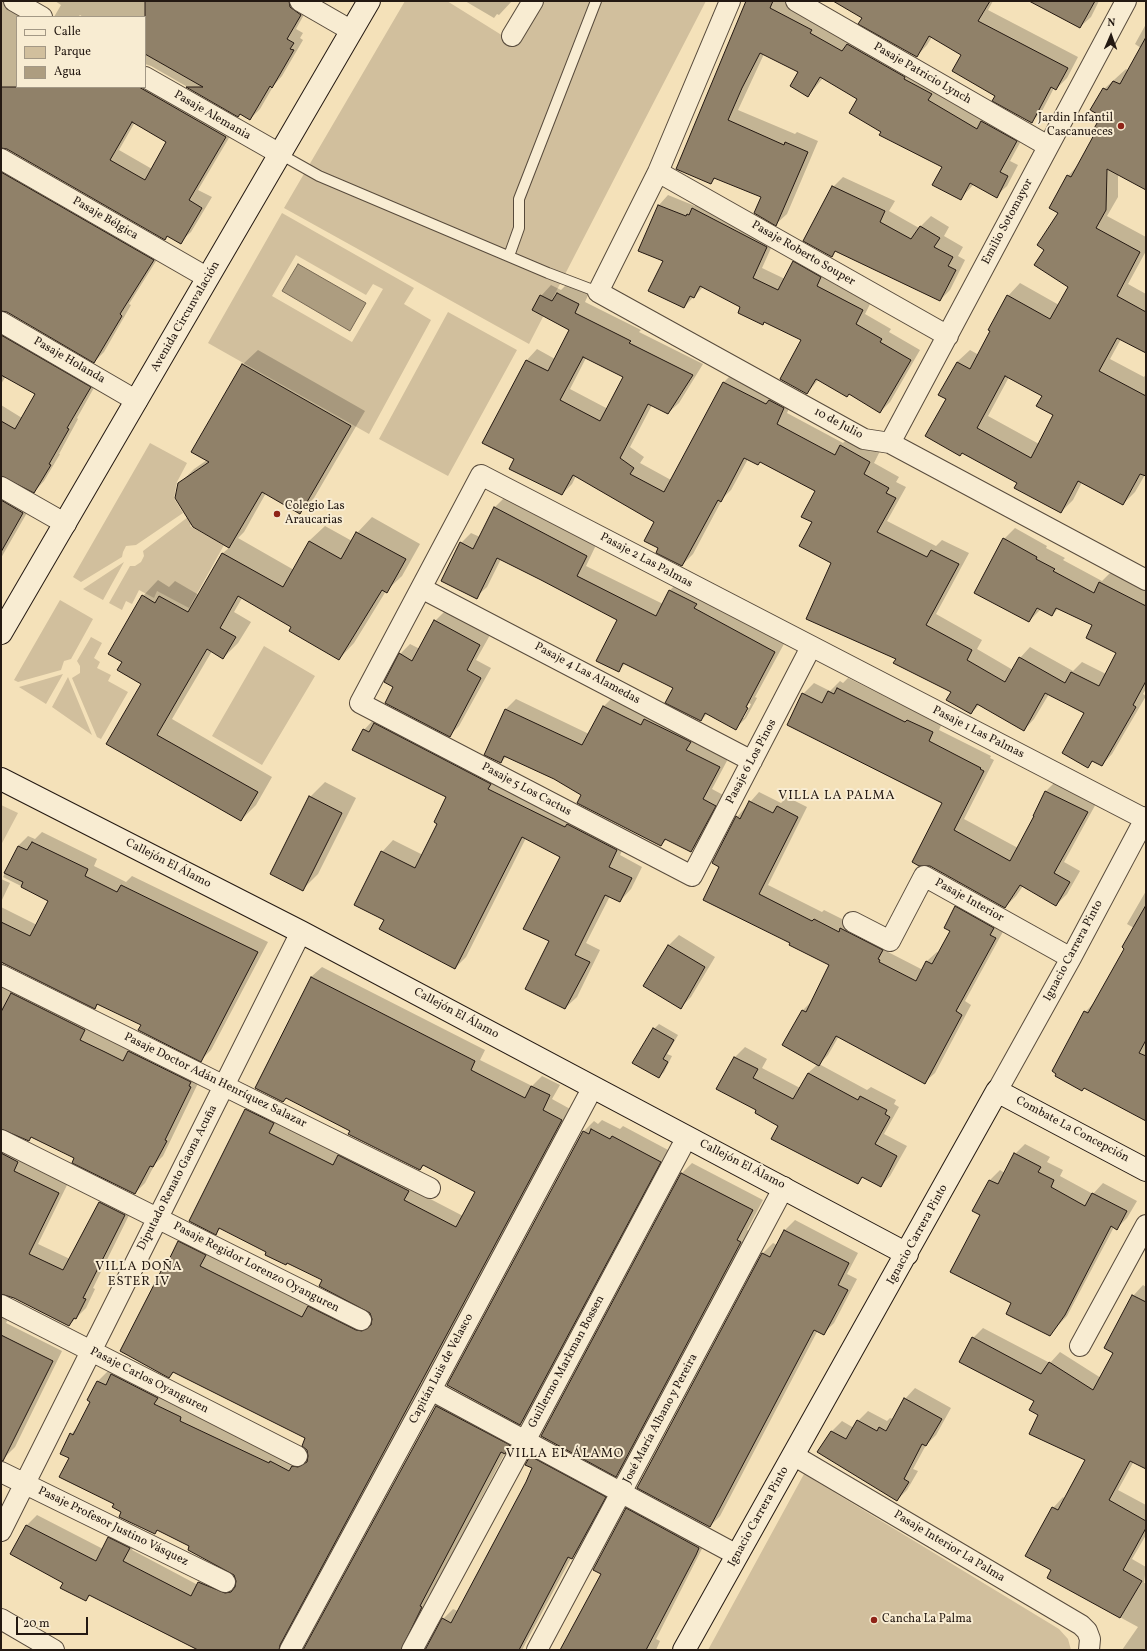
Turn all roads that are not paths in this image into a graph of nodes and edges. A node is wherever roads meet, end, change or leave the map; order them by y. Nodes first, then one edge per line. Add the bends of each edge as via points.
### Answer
1 (14, 1) edge
2 (300, 1) edge
3 (369, 1) edge
4 (533, 1) edge
5 (596, 1) edge
6 (730, 1) edge
7 (796, 1) edge
8 (1126, 1) edge
9 (40, 16) edge
10 (352, 31) junction
11 (512, 36) dead end
12 (146, 78) edge
13 (1048, 146) junction
14 (280, 154) junction
15 (1, 159) edge
16 (658, 172) junction
17 (509, 256) junction
18 (208, 278) junction
19 (598, 292) junction
20 (1, 322) edge
21 (948, 336) junction
22 (138, 401) junction
23 (890, 443) junction
24 (1, 487) edge
25 (66, 524) junction
26 (1146, 580) edge
27 (421, 588) junction
28 (1, 633) edge
29 (812, 647) junction
30 (752, 761) junction
31 (1, 779) edge
32 (1145, 818) edge
33 (692, 876) joint
34 (853, 922) dead end
35 (301, 932) junction
36 (1071, 958) junction
37 (1, 974) edge
38 (224, 1086) junction
39 (593, 1087) junction
40 (997, 1091) junction
41 (687, 1137) junction
42 (1, 1140) edge
43 (1146, 1170) edge
44 (784, 1187) junction
45 (430, 1188) dead end
46 (158, 1218) junction
47 (1146, 1225) edge
48 (907, 1254) junction
49 (1, 1305) edge
50 (361, 1320) dead end
51 (1080, 1346) dead end
52 (91, 1351) junction
53 (432, 1390) junction
54 (526, 1441) junction
55 (297, 1456) dead end
56 (793, 1456) junction
57 (1, 1472) edge
58 (25, 1484) junction
59 (622, 1493) junction
60 (1, 1531) edge
61 (737, 1555) junction
62 (225, 1582) dead end
63 (1, 1619) edge
64 (54, 1650) edge
65 (290, 1650) edge
66 (412, 1650) edge
67 (537, 1650) edge
68 (684, 1650) edge
69 (1089, 1650) edge

1 - 9 street
2 - 10 street
3 - 10 street, Avenida Circunvalación
4 - 11 street
5 - 17 lane via 519,199 519,228
6 - 16 street
7 - 13 street, Pasaje Patricio Lynch
8 - 13 street, Emilio Sotomayor
10 - 14 street, Avenida Circunvalación
12 - 14 street, Pasaje Alemania
13 - 21 street, Emilio Sotomayor
14 - 17 lane via 319,176
14 - 18 street, Avenida Circunvalación
15 - 18 street, Pasaje Bélgica
16 - 19 street
16 - 21 street, Pasaje Roberto Souper
17 - 19 lane
18 - 22 street, Avenida Circunvalación
19 - 23 street, 10 de Julio via 864,439
20 - 22 street, Pasaje Holanda
21 - 23 street, Emilio Sotomayor
22 - 25 street, Avenida Circunvalación
23 - 26 street, 10 de Julio
24 - 25 street
25 - 28 street, Avenida Circunvalación
27 - 29 street, Pasaje 2 Las Palmas via 481,475
27 - 30 street, Pasaje 4 Las Alamedas
27 - 33 street, Pasaje 5 Los Cactus via 360,703
29 - 30 street, Pasaje 6 Los Pinos
29 - 32 street, Pasaje 1 Las Palmas
30 - 33 street, Pasaje 6 Los Pinos
31 - 35 street, Callejón El Álamo
32 - 36 street, Ignacio Carrera Pinto
34 - 36 street, Pasaje Interior via 890,941 924,876
35 - 38 street, Diputado Renato Gaona Acuña
35 - 39 street, Callejón El Álamo
36 - 40 street, Ignacio Carrera Pinto
37 - 38 street, Pasaje Doctor Adán Henríquez Salazar
38 - 45 street, Pasaje Doctor Adán Henríquez Salazar
38 - 46 street, Diputado Renato Gaona Acuña
39 - 41 street, Callejón El Álamo
39 - 53 street, Capitán Luis de Velasco
40 - 43 street, Combate La Concepción
40 - 48 street, Ignacio Carrera Pinto
41 - 44 street, Callejón El Álamo
41 - 54 street, Guillermo Markman Bossen
42 - 46 street, Pasaje Regidor Lorenzo Oyanguren
44 - 48 street, Callejón El Álamo
44 - 59 street, José María Albano y Pereira
46 - 50 street, Pasaje Regidor Lorenzo Oyanguren
46 - 52 street, Diputado Renato Gaona Acuña
47 - 51 street
48 - 56 street, Ignacio Carrera Pinto
49 - 52 street, Pasaje Carlos Oyanguren
52 - 55 street, Pasaje Carlos Oyanguren
52 - 58 street, Diputado Renato Gaona Acuña
53 - 54 street
53 - 65 street, Capitán Luis de Velasco
54 - 59 street
54 - 66 street, Guillermo Markman Bossen
56 - 61 street, Ignacio Carrera Pinto
56 - 69 street, Pasaje Interior La Palma via 1081,1625 1090,1639
57 - 58 street, Pasaje Profesor Justino Vásquez
58 - 60 street, Diputado Renato Gaona Acuña
58 - 62 street, Pasaje Profesor Justino Vásquez
59 - 61 street
59 - 67 street, José María Albano y Pereira
61 - 68 street, Ignacio Carrera Pinto
63 - 64 street

